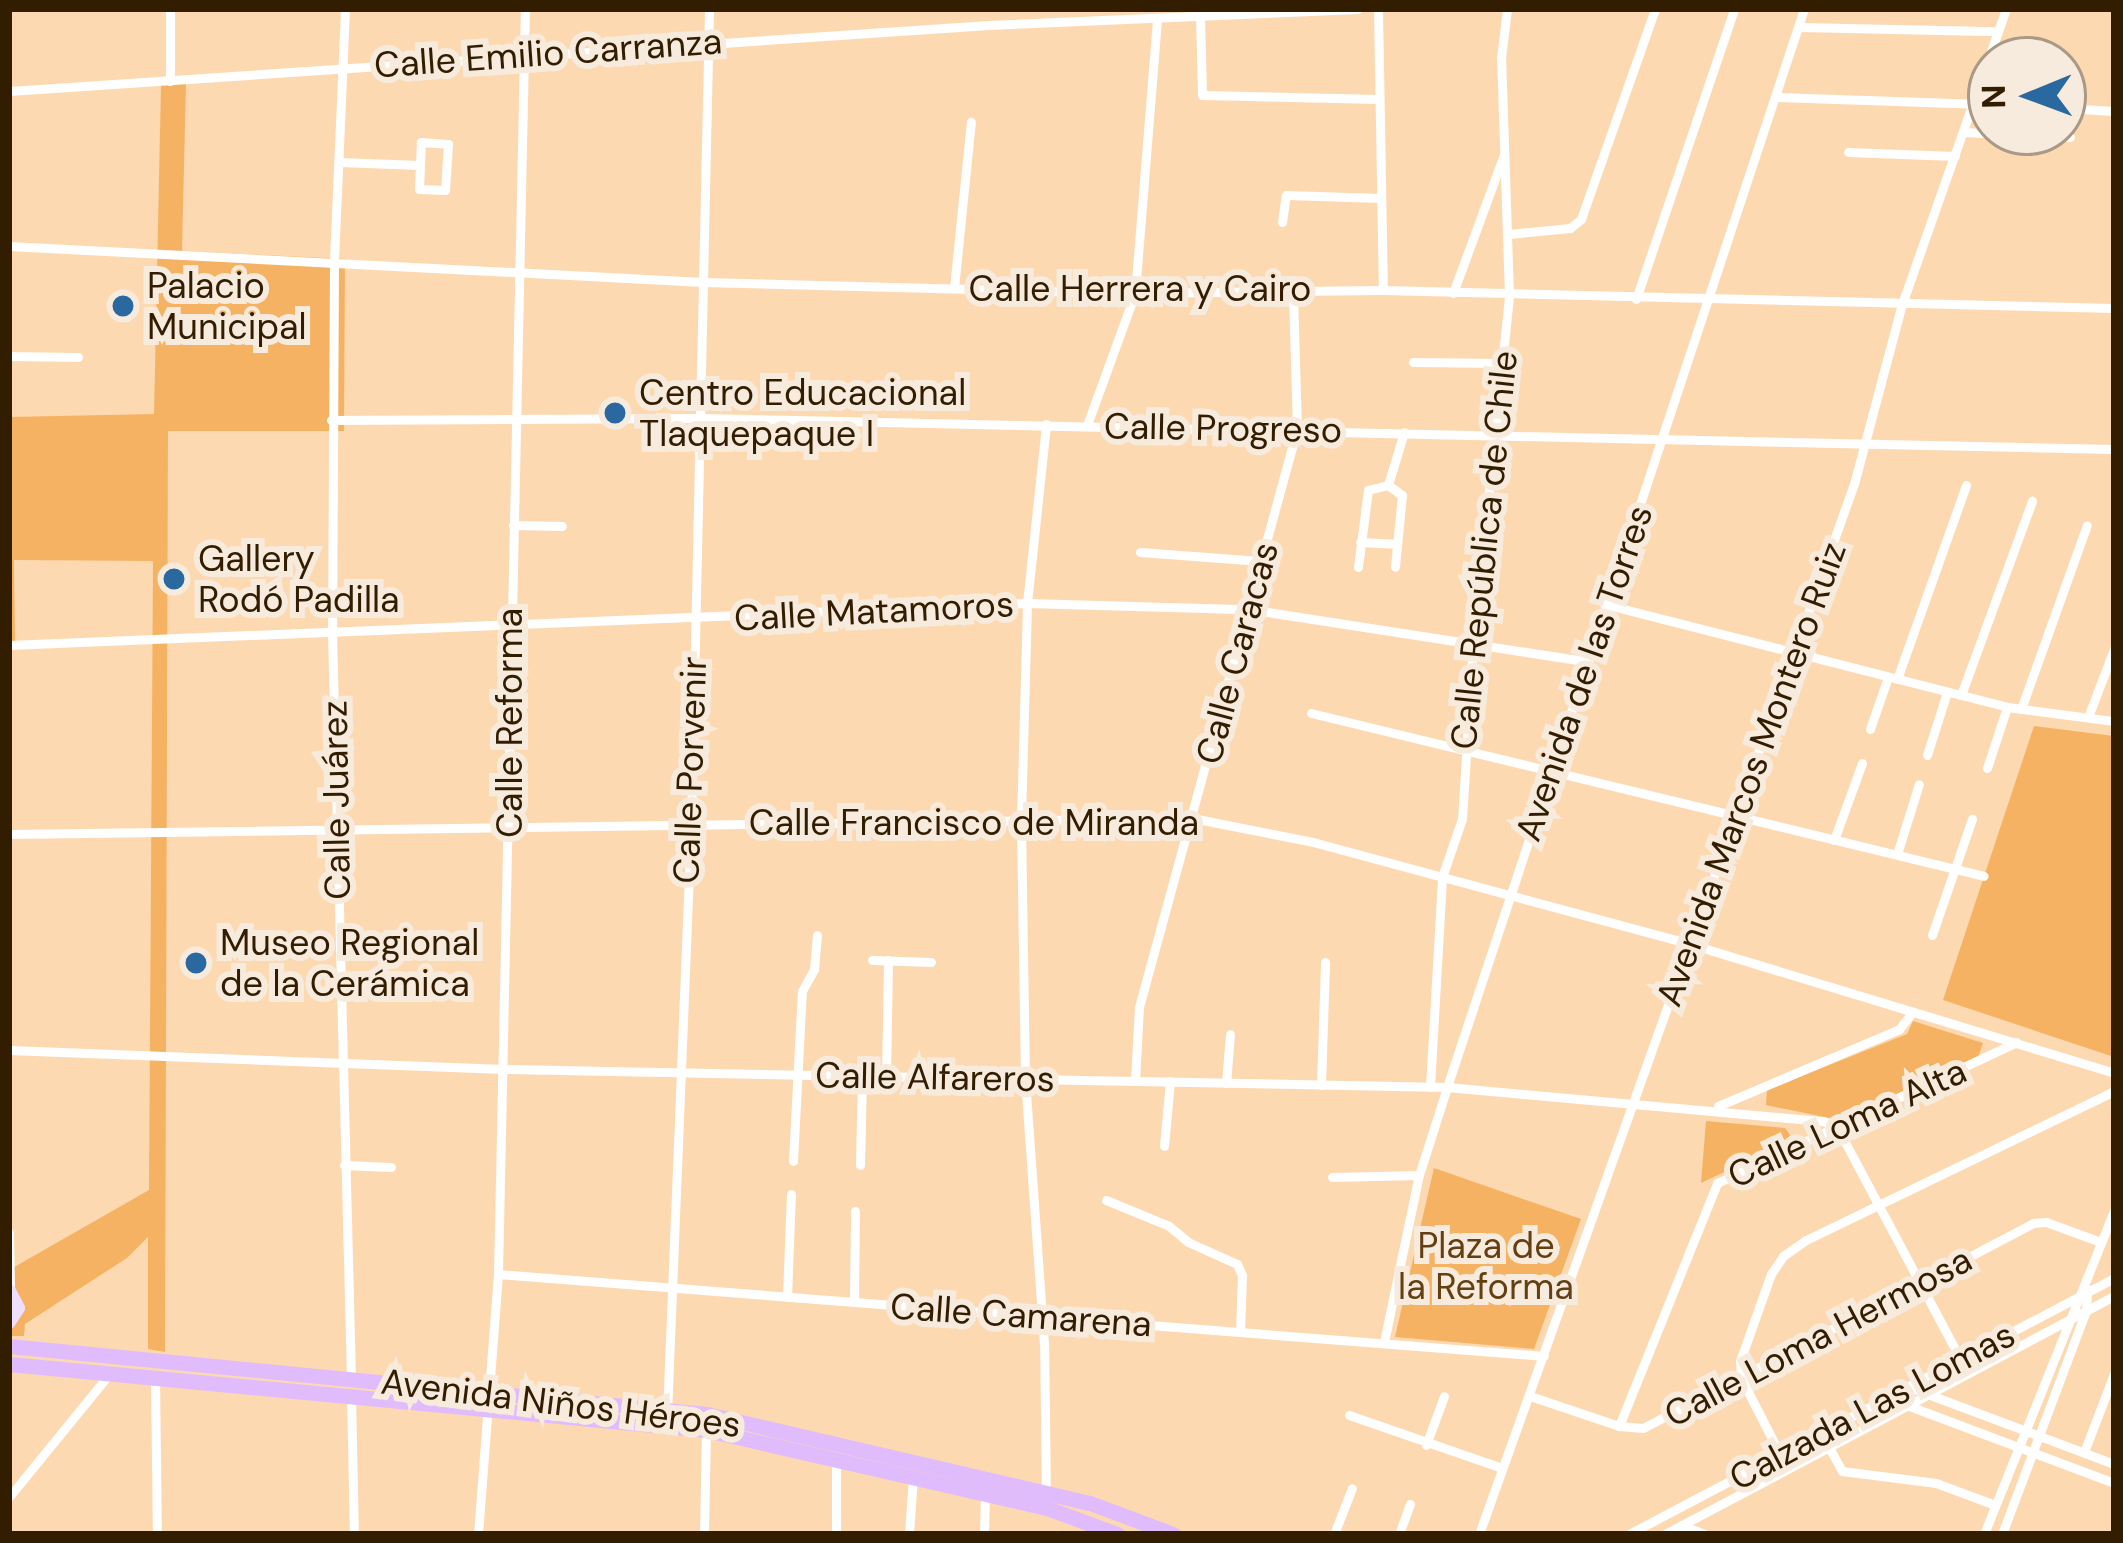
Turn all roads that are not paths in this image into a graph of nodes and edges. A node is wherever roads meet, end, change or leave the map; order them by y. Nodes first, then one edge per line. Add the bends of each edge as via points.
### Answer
1 (170, 9) edge
2 (345, 9) edge
3 (525, 9) edge
4 (709, 9) edge
5 (989, 9) edge
6 (1358, 9) edge
7 (1378, 9) edge
8 (1507, 9) edge
9 (1655, 9) edge
10 (1734, 9) edge
11 (1804, 9) edge
12 (2006, 9) edge
13 (1200, 16) junction
14 (1156, 18) junction
15 (989, 25) junction
16 (1798, 27) junction
17 (1998, 32) junction
18 (1997, 36) edge
19 (708, 43) junction
20 (524, 54) junction
21 (343, 66) junction
22 (170, 81) junction
23 (9, 91) edge
24 (1776, 97) junction
25 (1379, 99) junction
26 (1967, 103) edge
27 (1967, 121) edge
28 (971, 122) dead end
29 (1963, 133) junction
30 (1967, 133) edge
31 (1848, 152) dead end
32 (1505, 153) junction
33 (1955, 156) junction
34 (339, 162) junction
35 (420, 165) junction
36 (1381, 198) junction
37 (1282, 222) dead end
38 (1509, 234) junction
39 (9, 246) edge
40 (334, 265) junction
41 (519, 273) junction
42 (703, 282) junction
43 (954, 288) junction
44 (1383, 290) junction
45 (1293, 291) junction
46 (1135, 292) junction
47 (1453, 293) junction
48 (1509, 295) junction
49 (1636, 299) junction
50 (1709, 301) junction
51 (1902, 304) junction
52 (2114, 308) edge
53 (9, 356) edge
54 (78, 357) dead end
55 (1413, 362) dead end
56 (1502, 363) junction
57 (701, 418) junction
58 (516, 419) junction
59 (331, 420) junction
60 (1046, 424) junction
61 (1088, 425) junction
62 (1297, 429) junction
63 (1404, 432) junction
64 (1495, 434) junction
65 (1666, 438) junction
66 (1866, 443) junction
67 (2114, 449) edge
68 (1388, 485) junction
69 (1966, 485) dead end
70 (2032, 501) dead end
71 (513, 525) junction
72 (2087, 525) dead end
73 (562, 526) dead end
74 (1360, 542) junction
75 (1395, 544) junction
76 (1140, 552) dead end
77 (1261, 561) junction
78 (1358, 567) dead end
79 (1395, 567) dead end
80 (1027, 603) junction
81 (1604, 604) junction
82 (1248, 609) junction
83 (694, 620) junction
84 (510, 627) junction
85 (332, 632) junction
86 (9, 645) edge
87 (1473, 645) junction
88 (2114, 649) edge
89 (1794, 652) junction
90 (1585, 661) junction
91 (1893, 678) junction
92 (1947, 692) junction
93 (1961, 695) junction
94 (2007, 707) junction
95 (2021, 709) junction
96 (1311, 712) dead end
97 (2088, 717) junction
98 (2114, 721) edge
99 (1870, 729) dead end
100 (1463, 752) junction
101 (1927, 755) dead end
102 (1862, 763) dead end
103 (1987, 768) dead end
104 (1549, 769) junction
105 (1919, 784) dead end
106 (1192, 818) junction
107 (1736, 818) junction
108 (1972, 819) dead end
109 (1021, 820) junction
110 (691, 823) junction
111 (509, 824) junction
112 (336, 826) junction
113 (9, 834) edge
114 (1834, 840) junction
115 (1897, 854) junction
116 (1956, 868) junction
117 (1984, 876) dead end
118 (1442, 877) junction
119 (1508, 896) junction
120 (818, 935) dead end
121 (1932, 935) dead end
122 (1690, 944) junction
123 (888, 960) junction
124 (872, 961) dead end
125 (931, 962) dead end
126 (1325, 962) dead end
127 (1913, 1012) junction
128 (1230, 1034) dead end
129 (2017, 1042) junction
130 (9, 1050) edge
131 (341, 1061) junction
132 (504, 1069) junction
133 (678, 1073) junction
134 (2114, 1073) edge
135 (797, 1075) junction
136 (862, 1076) junction
137 (886, 1076) junction
138 (1025, 1078) junction
139 (1135, 1081) junction
140 (1170, 1082) junction
141 (1226, 1083) junction
142 (1321, 1085) junction
143 (1430, 1087) junction
144 (1447, 1088) junction
145 (2114, 1090) edge
146 (1635, 1101) junction
147 (1713, 1108) junction
148 (1837, 1127) junction
149 (1164, 1146) dead end
150 (793, 1161) dead end
151 (860, 1165) dead end
152 (344, 1166) junction
153 (391, 1167) dead end
154 (1420, 1175) junction
155 (1332, 1178) dead end
156 (791, 1194) dead end
157 (1106, 1200) dead end
158 (1879, 1204) junction
159 (855, 1211) dead end
160 (2114, 1211) edge
161 (9, 1232) edge
162 (2101, 1241) junction
163 (499, 1274) junction
164 (2084, 1278) junction
165 (2114, 1278) edge
166 (1921, 1282) junction
167 (671, 1288) junction
168 (10, 1291) edge
169 (2088, 1292) junction
170 (2114, 1296) edge
171 (787, 1297) junction
172 (2075, 1299) junction
173 (854, 1302) junction
174 (2086, 1311) junction
175 (1040, 1316) junction
176 (9, 1322) edge
177 (2065, 1322) junction
178 (1240, 1331) junction
179 (1384, 1342) junction
180 (9, 1346) edge
181 (1544, 1356) junction
182 (1961, 1360) junction
183 (9, 1364) edge
184 (110, 1373) junction
185 (2114, 1374) edge
186 (155, 1377) junction
187 (1741, 1378) junction
188 (1909, 1387) junction
189 (351, 1388) junction
190 (1929, 1394) junction
191 (1444, 1396) dead end
192 (1530, 1396) junction
193 (1888, 1398) junction
194 (489, 1401) junction
195 (1908, 1405) junction
196 (1349, 1415) dead end
197 (667, 1417) junction
198 (1619, 1426) junction
199 (706, 1430) junction
200 (2024, 1430) junction
201 (1821, 1433) junction
202 (2039, 1436) junction
203 (1426, 1445) junction
204 (2018, 1447) junction
205 (1828, 1448) junction
206 (2033, 1452) junction
207 (2084, 1452) junction
208 (1780, 1454) junction
209 (836, 1460) junction
210 (2114, 1464) edge
211 (1502, 1468) junction
212 (913, 1477) junction
213 (2114, 1483) edge
214 (1352, 1488) dead end
215 (985, 1493) junction
216 (9, 1497) edge
217 (1046, 1500) junction
218 (1411, 1504) dead end
219 (1995, 1505) junction
220 (1672, 1510) junction
221 (1682, 1526) junction
222 (157, 1534) edge
223 (354, 1534) edge
224 (478, 1534) edge
225 (704, 1534) edge
226 (836, 1534) edge
227 (909, 1534) edge
228 (984, 1534) edge
229 (1117, 1534) edge
230 (1173, 1534) edge
231 (1334, 1534) edge
232 (1399, 1534) edge
233 (1479, 1534) edge
234 (1629, 1534) edge
235 (1666, 1534) edge
236 (1705, 1534) edge
237 (1984, 1534) edge
238 (2002, 1534) edge

1 - 22 street
2 - 21 street, Calle Juárez
3 - 20 street, Calle Reforma
4 - 19 street, Calle Porvenir
5 - 15 street
6 - 13 street, Calle Emilio Carranza
7 - 25 street
8 - 32 street, Calle República de Chile
9 - 38 street via 1581,219 1570,228
10 - 49 street
11 - 16 street, Avenida de las Torres
12 - 17 street, Avenida Marcos Montero Ruiz
13 - 14 street, Calle Emilio Carranza
13 - 25 street via 1202,95
14 - 15 street, Calle Emilio Carranza
14 - 46 street
15 - 19 street, Calle Emilio Carranza
16 - 17 street
16 - 24 street, Avenida de las Torres
17 - 18 street, Avenida Marcos Montero Ruiz
19 - 20 street, Calle Emilio Carranza
19 - 42 street, Calle Porvenir
20 - 21 street, Calle Emilio Carranza
20 - 41 street, Calle Reforma
21 - 22 street, Calle Emilio Carranza
21 - 34 street, Calle Juárez
22 - 23 street, Calle Emilio Carranza
24 - 26 street
24 - 50 street, Avenida de las Torres
25 - 36 street
27 - 29 street, Avenida Marcos Montero Ruiz
28 - 43 street
29 - 30 street
29 - 33 street, Avenida Marcos Montero Ruiz
31 - 33 street
32 - 38 street, Calle República de Chile
32 - 47 street
33 - 51 street, Avenida Marcos Montero Ruiz
34 - 35 street
34 - 40 street, Calle Juárez
35 - 35 street via 419,189 445,190 448,144 421,142
36 - 37 street via 1286,195
36 - 44 street
38 - 48 street, Calle República de Chile
39 - 40 street, Calle Herrera y Cairo
40 - 41 street, Calle Herrera y Cairo
40 - 59 street, Calle Juárez
41 - 42 street, Calle Herrera y Cairo
41 - 58 street, Calle Reforma
42 - 43 street, Calle Herrera y Cairo
42 - 57 street, Calle Porvenir
43 - 46 street, Calle Herrera y Cairo
44 - 45 street, Calle Herrera y Cairo
44 - 47 street, Calle Herrera y Cairo
45 - 46 street, Calle Herrera y Cairo
45 - 62 street, Calle Caracas
46 - 61 street
47 - 48 street, Calle Herrera y Cairo
48 - 49 street, Calle Herrera y Cairo
48 - 56 street, Calle República de Chile
49 - 50 street, Calle Herrera y Cairo
50 - 51 street, Calle Herrera y Cairo
50 - 65 street, Avenida de las Torres
51 - 52 street, Calle Herrera y Cairo
51 - 66 street, Avenida Marcos Montero Ruiz
53 - 54 street
55 - 56 street
56 - 64 street, Calle República de Chile
57 - 58 street, Calle Progreso
57 - 60 street, Calle Progreso
57 - 83 street, Calle Porvenir
58 - 59 street, Calle Progreso
58 - 71 street, Calle Reforma
59 - 85 street, Calle Juárez
60 - 61 street, Calle Progreso
60 - 80 street
61 - 62 street, Calle Progreso
62 - 63 street, Calle Progreso
62 - 77 street, Calle Caracas
63 - 64 street, Calle Progreso
63 - 68 street
64 - 65 street, Calle Progreso
64 - 87 street, Calle República de Chile
65 - 66 street, Calle Progreso
65 - 81 street, Avenida de las Torres
66 - 67 street, Calle Progreso
66 - 89 street, Avenida Marcos Montero Ruiz
68 - 74 street via 1368,490
68 - 75 street via 1402,492
69 - 91 street
70 - 93 street
71 - 73 street
71 - 84 street, Calle Reforma
72 - 95 street
74 - 75 street
74 - 78 street
75 - 79 street
76 - 77 street
77 - 82 street, Calle Caracas
80 - 82 street, Calle Matamoros
80 - 83 street, Calle Matamoros
80 - 109 street
81 - 89 street
81 - 90 street, Avenida de las Torres
82 - 87 street, Calle Matamoros
82 - 106 street, Calle Caracas
83 - 84 street, Calle Matamoros
83 - 110 street, Calle Porvenir
84 - 85 street, Calle Matamoros
84 - 111 street, Calle Reforma
85 - 86 street, Calle Matamoros
85 - 112 street, Calle Juárez
87 - 90 street, Calle Matamoros
87 - 100 street, Calle República de Chile
88 - 97 street
89 - 91 street
89 - 107 street, Avenida Marcos Montero Ruiz
90 - 104 street, Avenida de las Torres
91 - 92 street
91 - 99 street
92 - 93 street
92 - 101 street
93 - 94 street
94 - 95 street
94 - 103 street
95 - 97 street
96 - 100 street
97 - 98 street
100 - 104 street
100 - 118 street, Calle República de Chile via 1462,820
102 - 114 street
104 - 107 street
104 - 119 street, Avenida de las Torres
105 - 115 street
106 - 109 street, Calle Francisco de Miranda
106 - 118 street, Calle Francisco de Miranda
106 - 139 street, Calle Caracas via 1138,1007
107 - 114 street
107 - 122 street, Avenida Marcos Montero Ruiz
108 - 116 street
109 - 110 street, Calle Francisco de Miranda
109 - 138 street
110 - 111 street, Calle Francisco de Miranda
110 - 133 street, Calle Porvenir
111 - 112 street, Calle Francisco de Miranda
111 - 132 street, Calle Reforma
112 - 113 street, Calle Francisco de Miranda
112 - 131 street, Calle Juárez
114 - 115 street
115 - 116 street
116 - 117 street
116 - 121 street
118 - 119 street, Calle Francisco de Miranda
118 - 143 street, Calle República de Chile
119 - 122 street, Calle Francisco de Miranda
119 - 144 street, Avenida de las Torres
120 - 135 street via 802,991
122 - 127 street, Calle Francisco de Miranda
122 - 146 street, Avenida Marcos Montero Ruiz
123 - 124 street
123 - 125 street
123 - 137 street
126 - 142 street
127 - 129 street, Calle Francisco de Miranda
127 - 147 street, Calle Alfareros via 1899,1029
128 - 141 street
129 - 134 street, Calle Francisco de Miranda
129 - 148 street, Calle Loma Alta
130 - 131 street, Calle Alfareros
131 - 132 street, Calle Alfareros
131 - 152 street, Calle Juárez
132 - 133 street, Calle Alfareros
132 - 163 street, Calle Reforma
133 - 135 street, Calle Alfareros
133 - 167 street, Calle Porvenir
135 - 136 street, Calle Alfareros
135 - 150 street
136 - 137 street, Calle Alfareros
136 - 151 street
137 - 138 street, Calle Alfareros
138 - 139 street, Calle Alfareros
138 - 175 street
139 - 140 street, Calle Alfareros
140 - 141 street, Calle Alfareros
140 - 149 street
141 - 142 street, Calle Alfareros
142 - 143 street, Calle Alfareros
143 - 144 street, Calle Alfareros
144 - 146 street, Calle Alfareros
144 - 154 street, Avenida de las Torres
145 - 158 street
146 - 147 street, Calle Alfareros
146 - 181 street, Avenida Marcos Montero Ruiz
147 - 148 street, Calle Alfareros
148 - 158 street
148 - 198 street, Calle Loma Alta via 1715,1185
152 - 153 street
152 - 189 street, Calle Juárez
154 - 155 street
154 - 179 street, Avenida de las Torres
156 - 171 street
157 - 178 street via 1238,1264
158 - 166 street
158 - 187 street via 1778,1262 1742,1348
159 - 173 street
160 - 162 street
161 - 168 street
162 - 164 street
162 - 166 street, Calle Loma Hermosa via 2040,1221
163 - 167 street, Calle Camarena
163 - 194 street, Calle Reforma
164 - 169 street
164 - 172 street
165 - 169 street, Calzada Las Lomas
166 - 182 street
166 - 187 street, Calle Loma Hermosa
167 - 171 street, Calle Camarena
167 - 197 street, Calle Porvenir
168 - 176 main road via 18,1308
169 - 172 street, Calzada Las Lomas
169 - 174 street
170 - 174 street, Calzada Las Lomas
171 - 173 street, Calle Camarena
172 - 177 street
172 - 182 street, Calzada Las Lomas
173 - 175 street, Calle Camarena
174 - 177 street, Calzada Las Lomas
174 - 202 street
175 - 178 street, Calle Camarena
175 - 217 street
177 - 190 street, Calzada Las Lomas
177 - 200 street
178 - 179 street, Calle Camarena
179 - 181 street, Calle Camarena
180 - 189 main road, Avenida Niños Héroes
181 - 192 street, Avenida Marcos Montero Ruiz
182 - 188 street, Calzada Las Lomas
183 - 184 main road, Avenida Niños Héroes
184 - 186 main road, Avenida Niños Héroes
184 - 216 street
185 - 207 street
186 - 189 main road, Avenida Niños Héroes
186 - 222 street
187 - 198 street, Calle Loma Hermosa via 1658,1424
187 - 208 street
188 - 190 street
188 - 193 street, Calzada Las Lomas
189 - 194 main road, Avenida Niños Héroes
189 - 223 street, Calle Juárez
190 - 195 street, Calzada Las Lomas
190 - 200 street
191 - 203 street
192 - 198 street, Calle Loma Hermosa
192 - 211 street, Avenida Marcos Montero Ruiz
193 - 195 street
193 - 201 street, Calzada Las Lomas
194 - 197 main road, Avenida Niños Héroes
194 - 224 street, Calle Reforma
195 - 204 street
195 - 205 street, Calzada Las Lomas
196 - 203 street
197 - 199 main road, Avenida Niños Héroes
197 - 217 main road, Avenida Niños Héroes
199 - 209 main road, Avenida Niños Héroes
199 - 225 street
200 - 202 street
200 - 204 street
201 - 205 street
201 - 208 street, Calzada Las Lomas
202 - 206 street
202 - 207 street
203 - 211 street
204 - 206 street
204 - 219 street
205 - 219 street via 1842,1471 1936,1483
205 - 221 street, Calzada Las Lomas
206 - 213 street
206 - 238 street
207 - 210 street
208 - 220 street, Calzada Las Lomas
209 - 212 main road, Avenida Niños Héroes
209 - 226 street
211 - 233 street, Avenida Marcos Montero Ruiz
212 - 215 main road, Avenida Niños Héroes
212 - 227 street
214 - 231 street
215 - 217 main road, Avenida Niños Héroes
215 - 228 street
217 - 229 main road, Avenida Niños Héroes
217 - 230 main road, Avenida Niños Héroes
218 - 232 street
219 - 237 street
220 - 221 street
220 - 234 street, Calzada Las Lomas
221 - 235 street, Calzada Las Lomas
221 - 236 street

